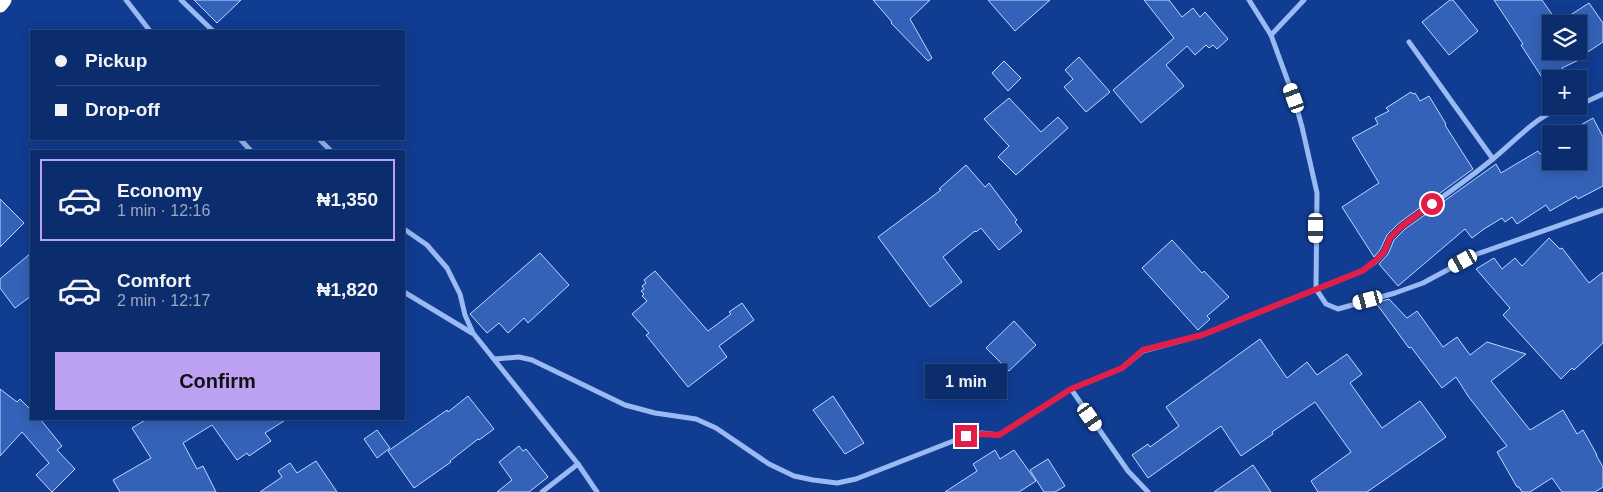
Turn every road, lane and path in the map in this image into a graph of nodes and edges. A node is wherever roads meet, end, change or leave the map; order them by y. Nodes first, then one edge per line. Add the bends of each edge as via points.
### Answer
1 (4, 0) edge
2 (126, 0) edge
3 (181, 0) edge
4 (1249, 0) edge
5 (1304, 0) edge
6 (0, 5) edge
7 (149, 30) edge
8 (212, 30) edge
9 (1271, 35) junction
10 (1409, 42) dead end
11 (1603, 94) edge
12 (1587, 101) edge
13 (1548, 115) edge
14 (241, 140) edge
15 (320, 140) edge
16 (250, 150) edge
17 (330, 150) edge
18 (1494, 158) junction
19 (1603, 210) edge
20 (405, 230) edge
21 (1316, 289) junction
22 (405, 293) edge
23 (473, 333) junction
24 (495, 359) junction
25 (1071, 389) junction
26 (578, 464) junction
27 (542, 492) edge
28 (597, 492) edge
29 (1148, 492) edge

1 - 6 highway
2 - 7 street
3 - 8 street
4 - 9 street
5 - 9 street
9 - 21 street via 1296,105 1316,193
10 - 18 street
11 - 12 street
13 - 18 street via 1532,124
14 - 16 street
15 - 17 street
18 - 21 street via 1402,226 1390,238 1384,252 1362,271
19 - 21 street via 1477,254 1423,283 1338,309 1326,304
20 - 23 street via 426,245 447,268
21 - 25 street via 1202,335 1143,350 1122,368
22 - 23 street
23 - 24 street
24 - 25 street via 519,357 532,360 625,405 696,419 716,428 768,464 794,476 837,483 856,479 966,436 999,435
24 - 26 street
25 - 29 street via 1128,470
26 - 27 street
26 - 28 street

